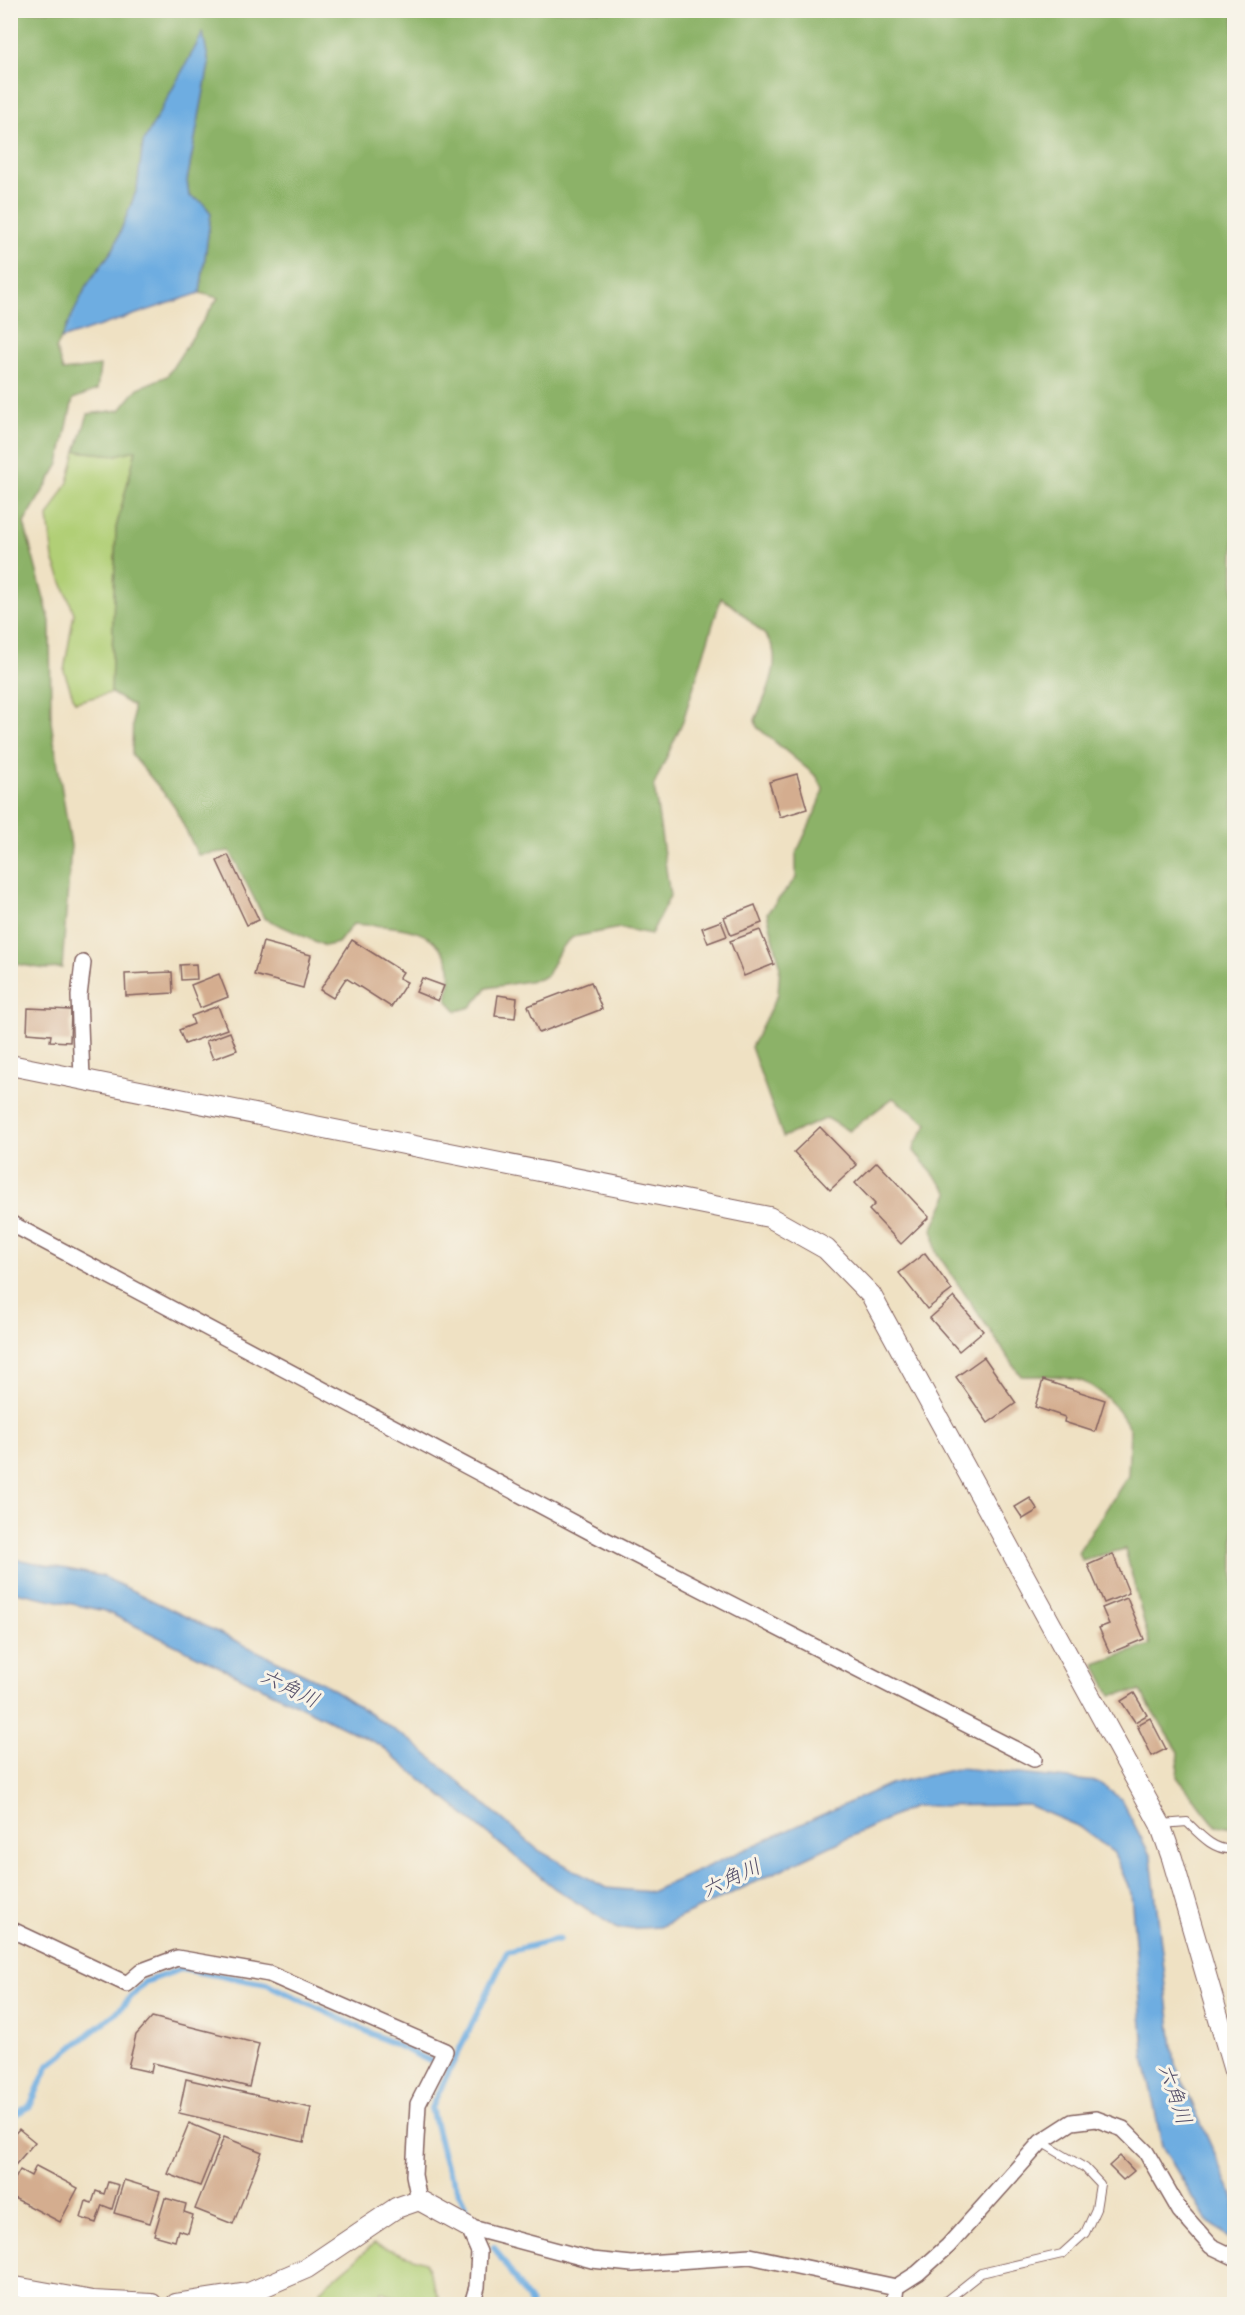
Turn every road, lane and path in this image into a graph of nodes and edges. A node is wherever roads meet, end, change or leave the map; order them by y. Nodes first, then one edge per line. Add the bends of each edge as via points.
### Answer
1 (83, 963) dead end
2 (10, 1065) edge
3 (82, 1079) junction
4 (10, 1223) edge
5 (1034, 1759) dead end
6 (1160, 1824) junction
7 (1234, 1849) edge
8 (10, 1929) edge
9 (1234, 2071) edge
10 (1041, 2142) junction
11 (419, 2200) junction
12 (468, 2227) junction
13 (1234, 2257) edge
14 (10, 2286) edge
15 (896, 2287) junction
16 (152, 2304) edge
17 (176, 2304) edge
18 (472, 2304) edge
19 (894, 2304) edge
20 (942, 2304) edge

1 - 3 street via 79,996
2 - 3 street
3 - 6 street via 769,1217 826,1248 871,1295
4 - 5 street via 588,1530
6 - 7 lane via 1187,1822 1203,1838 1226,1850
6 - 9 street
8 - 11 street via 127,1984 142,1971 177,1958 269,1974 444,2052 418,2104 414,2175
10 - 13 street via 1072,2122 1096,2119 1123,2129 1146,2152 1180,2211 1211,2246
10 - 15 street via 948,2246
10 - 20 lane via 1085,2168 1100,2184 1096,2209 1086,2233 1062,2254 981,2273
11 - 12 street
11 - 17 street via 396,2208 307,2268 249,2293
12 - 15 street via 592,2260 632,2264 750,2256
12 - 18 street via 479,2252
14 - 16 street via 93,2301
15 - 19 street

